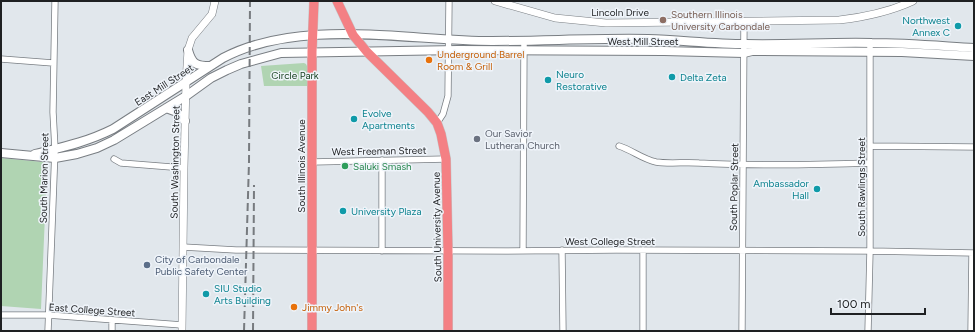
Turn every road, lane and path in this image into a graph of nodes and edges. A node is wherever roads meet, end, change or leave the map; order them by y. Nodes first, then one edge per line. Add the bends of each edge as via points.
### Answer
1 (55, 1) edge
2 (215, 1) edge
3 (314, 1) edge
4 (337, 1) edge
5 (449, 1) edge
6 (495, 1) edge
7 (913, 1) edge
8 (744, 21) junction
9 (353, 35) junction
10 (312, 36) junction
11 (449, 40) junction
12 (524, 41) junction
13 (870, 43) junction
14 (744, 44) junction
15 (974, 48) edge
16 (188, 50) junction
17 (449, 50) junction
18 (524, 51) junction
19 (312, 52) junction
20 (367, 52) junction
21 (870, 52) junction
22 (744, 53) junction
23 (974, 56) edge
24 (1, 59) edge
25 (53, 63) junction
26 (210, 66) junction
27 (186, 82) junction
28 (186, 96) junction
29 (166, 108) junction
30 (185, 121) junction
31 (437, 123) junction
32 (619, 146) dead end
33 (870, 146) junction
34 (974, 147) edge
35 (1, 153) edge
36 (55, 153) junction
37 (114, 159) dead end
38 (446, 159) junction
39 (382, 160) junction
40 (312, 162) junction
41 (870, 164) junction
42 (743, 165) junction
43 (184, 168) junction
44 (183, 247) junction
45 (312, 250) junction
46 (562, 250) junction
47 (643, 250) junction
48 (382, 251) junction
49 (448, 251) junction
50 (523, 251) junction
51 (742, 251) junction
52 (870, 251) junction
53 (973, 253) edge
54 (1, 315) edge
55 (48, 315) junction
56 (112, 321) junction
57 (182, 328) edge
58 (48, 331) edge
59 (112, 331) edge
60 (312, 331) edge
61 (448, 331) edge
62 (563, 331) edge
63 (643, 331) edge
64 (742, 331) edge
65 (868, 331) edge
66 (971, 331) edge

1 - 25 street, South Marion Street
2 - 16 street, South Washington Street via 212,14 192,38
3 - 10 highway, South Illinois Avenue
4 - 9 highway
5 - 11 street
6 - 8 street, Lincoln Drive via 538,14 581,22
7 - 8 street, Lincoln Drive via 863,17 839,20
8 - 14 street, South Poplar Street
9 - 10 main road, West Mill Street
9 - 11 main road, West Mill Street
9 - 20 highway
10 - 19 highway, South Illinois Avenue
10 - 26 main road, East Mill Street via 270,41 236,51
11 - 12 main road, West Mill Street
11 - 17 street
12 - 14 main road, West Mill Street via 646,39
12 - 18 street
13 - 14 main road, West Mill Street
13 - 15 main road, West Mill Street
13 - 21 street, South Rawlings Street
14 - 22 street, South Poplar Street
16 - 26 main road via 194,63
16 - 27 street, South Washington Street
17 - 18 main road, West Mill Street
17 - 20 main road, West Mill Street
17 - 31 street via 448,96 443,114
18 - 22 main road, West Mill Street
18 - 50 street
19 - 20 main road, West Mill Street
19 - 28 main road, East Mill Street via 281,53 241,64 212,78
19 - 40 highway, South Illinois Avenue
20 - 31 highway
21 - 22 main road, West Mill Street
21 - 23 main road, West Mill Street
21 - 33 street, South Rawlings Street
22 - 42 street, South Poplar Street
24 - 25 street
25 - 36 street, South Marion Street via 52,112
26 - 27 main road, East Mill Street
27 - 28 street, South Washington Street
27 - 36 main road, East Mill Street via 113,130
28 - 29 main road, East Mill Street
28 - 30 street, South Washington Street
29 - 30 main road via 177,112
29 - 36 main road, East Mill Street via 97,148 77,154
30 - 43 street, South Washington Street
31 - 38 highway, South University Avenue via 442,134
32 - 42 street via 656,162
33 - 34 street
33 - 41 street, South Rawlings Street
35 - 36 main road, East Mill Street via 27,156
36 - 55 street, South Marion Street
37 - 43 street via 121,163
38 - 39 street, West Freeman Street
38 - 49 highway, South University Avenue
39 - 40 street, West Freeman Street
39 - 48 street
40 - 45 highway, South Illinois Avenue
41 - 42 street
41 - 52 street, South Rawlings Street
42 - 51 street, South Poplar Street
43 - 44 street, South Washington Street
44 - 45 street, West College Street
44 - 57 street, South Washington Street
45 - 48 street, West College Street
45 - 60 highway, South Illinois Avenue
46 - 47 street, West College Street
46 - 50 street, West College Street
46 - 62 street
47 - 51 street, West College Street
47 - 63 street
48 - 49 street, West College Street
49 - 50 street, West College Street
49 - 61 highway, South University Avenue
51 - 52 street, West College Street
51 - 64 street, South Poplar Street
52 - 53 street, West College Street
52 - 65 street, South Rawlings Street
53 - 66 street
54 - 55 street, East College Street
55 - 56 street, East College Street
55 - 58 street, South Marion Street
56 - 57 street, East College Street
56 - 59 street

